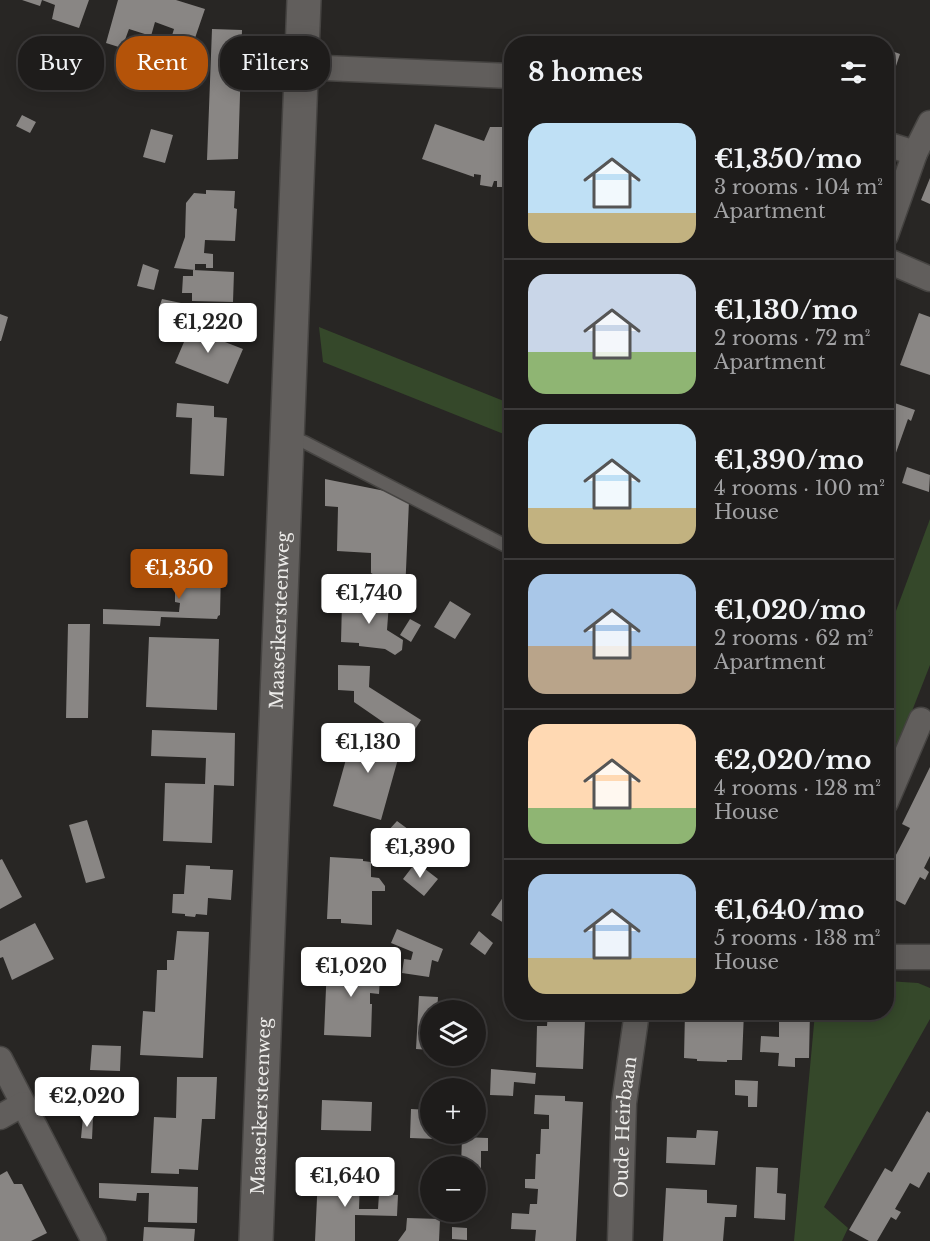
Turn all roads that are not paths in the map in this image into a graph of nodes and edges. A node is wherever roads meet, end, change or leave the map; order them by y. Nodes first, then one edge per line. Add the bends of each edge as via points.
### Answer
1 (304, 0) edge
2 (303, 36) edge
3 (330, 68) edge
4 (504, 76) edge
5 (301, 90) edge
6 (930, 123) edge
7 (894, 146) edge
8 (915, 153) junction
9 (894, 212) edge
10 (894, 263) edge
11 (930, 279) edge
12 (287, 436) junction
13 (504, 545) edge
14 (921, 720) dead end
15 (894, 783) edge
16 (894, 957) edge
17 (930, 957) edge
18 (636, 1020) edge
19 (0, 1059) edge
20 (23, 1104) junction
21 (0, 1118) edge
22 (94, 1241) edge
23 (256, 1241) edge
24 (620, 1241) edge

1 - 2 main road, Maaseikersteenweg
3 - 4 street
5 - 12 main road, Maaseikersteenweg
6 - 8 street
7 - 8 street
8 - 9 street
10 - 11 street
12 - 13 lane
12 - 23 main road, Maaseikersteenweg
14 - 15 street
16 - 17 street
18 - 24 street, Oude Heirbaan via 624,1103
19 - 20 street
20 - 21 street
20 - 22 street

